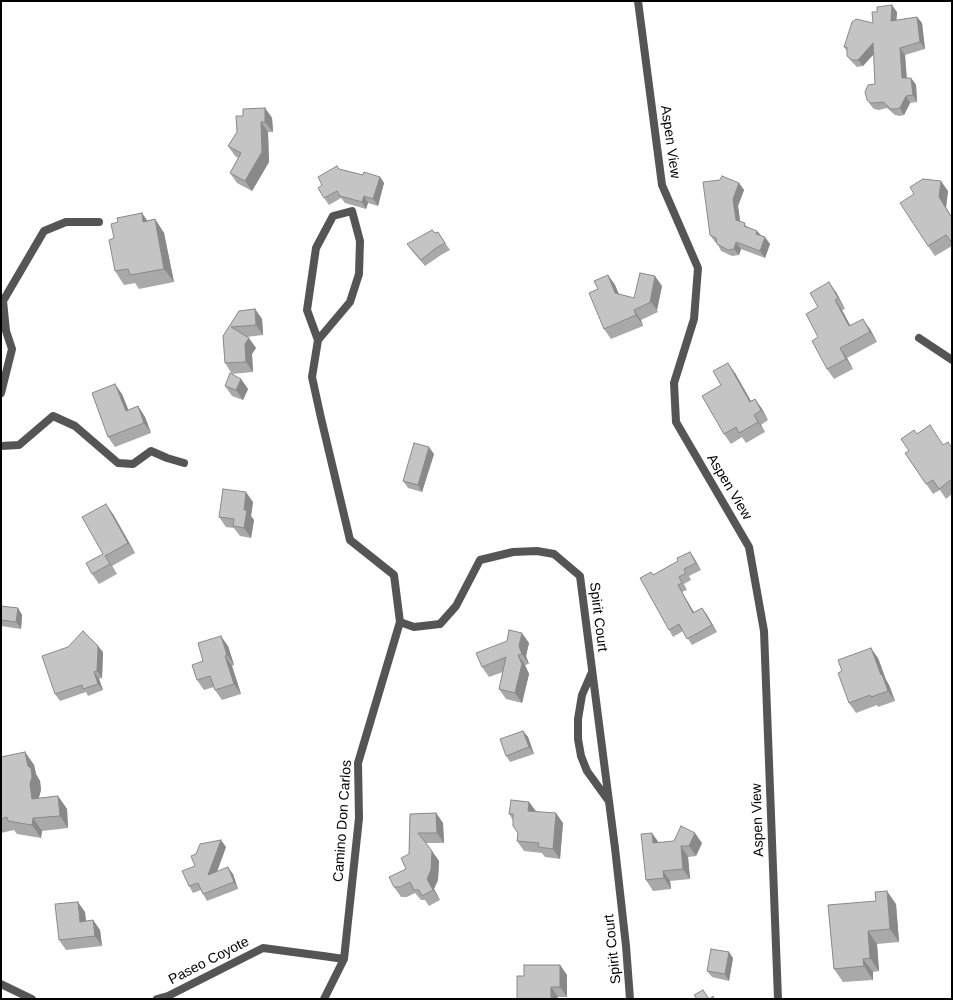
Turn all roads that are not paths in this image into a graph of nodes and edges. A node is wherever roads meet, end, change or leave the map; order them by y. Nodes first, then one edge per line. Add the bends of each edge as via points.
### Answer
1 (638, 1) edge
2 (99, 222) dead end
3 (4, 330) edge
4 (919, 338) dead end
5 (318, 340) junction
6 (952, 360) edge
7 (1, 393) edge
8 (1, 446) edge
9 (184, 463) dead end
10 (400, 622) junction
11 (592, 671) junction
12 (609, 800) junction
13 (344, 959) junction
14 (1, 984) edge
15 (32, 999) edge
16 (158, 999) edge
17 (324, 999) edge
18 (630, 999) edge
19 (778, 999) edge

1 - 19 street, Aspen View via 662,185 698,268 694,319 674,383 676,422 749,547 764,631
2 - 3 street via 66,222 44,231 3,300
3 - 7 street via 12,349
4 - 6 street
5 - 5 street via 350,302 360,274 360,241 352,211 333,216 316,248 308,310
5 - 10 street via 312,377 350,540 394,575
8 - 9 street via 19,445 53,416 75,426 118,463 133,464 151,451
10 - 11 street, Spirit Court via 414,627 440,624 456,606 480,560 513,552 537,551 554,554 580,576
10 - 13 street, Camino Don Carlos via 358,763 359,818
11 - 12 street, Spirit Court
11 - 12 street, Spirit Court via 582,695 578,739 587,771
12 - 18 street, Spirit Court
13 - 16 street, Paseo Coyote via 263,948
13 - 17 street, Camino Don Carlos
14 - 15 street

